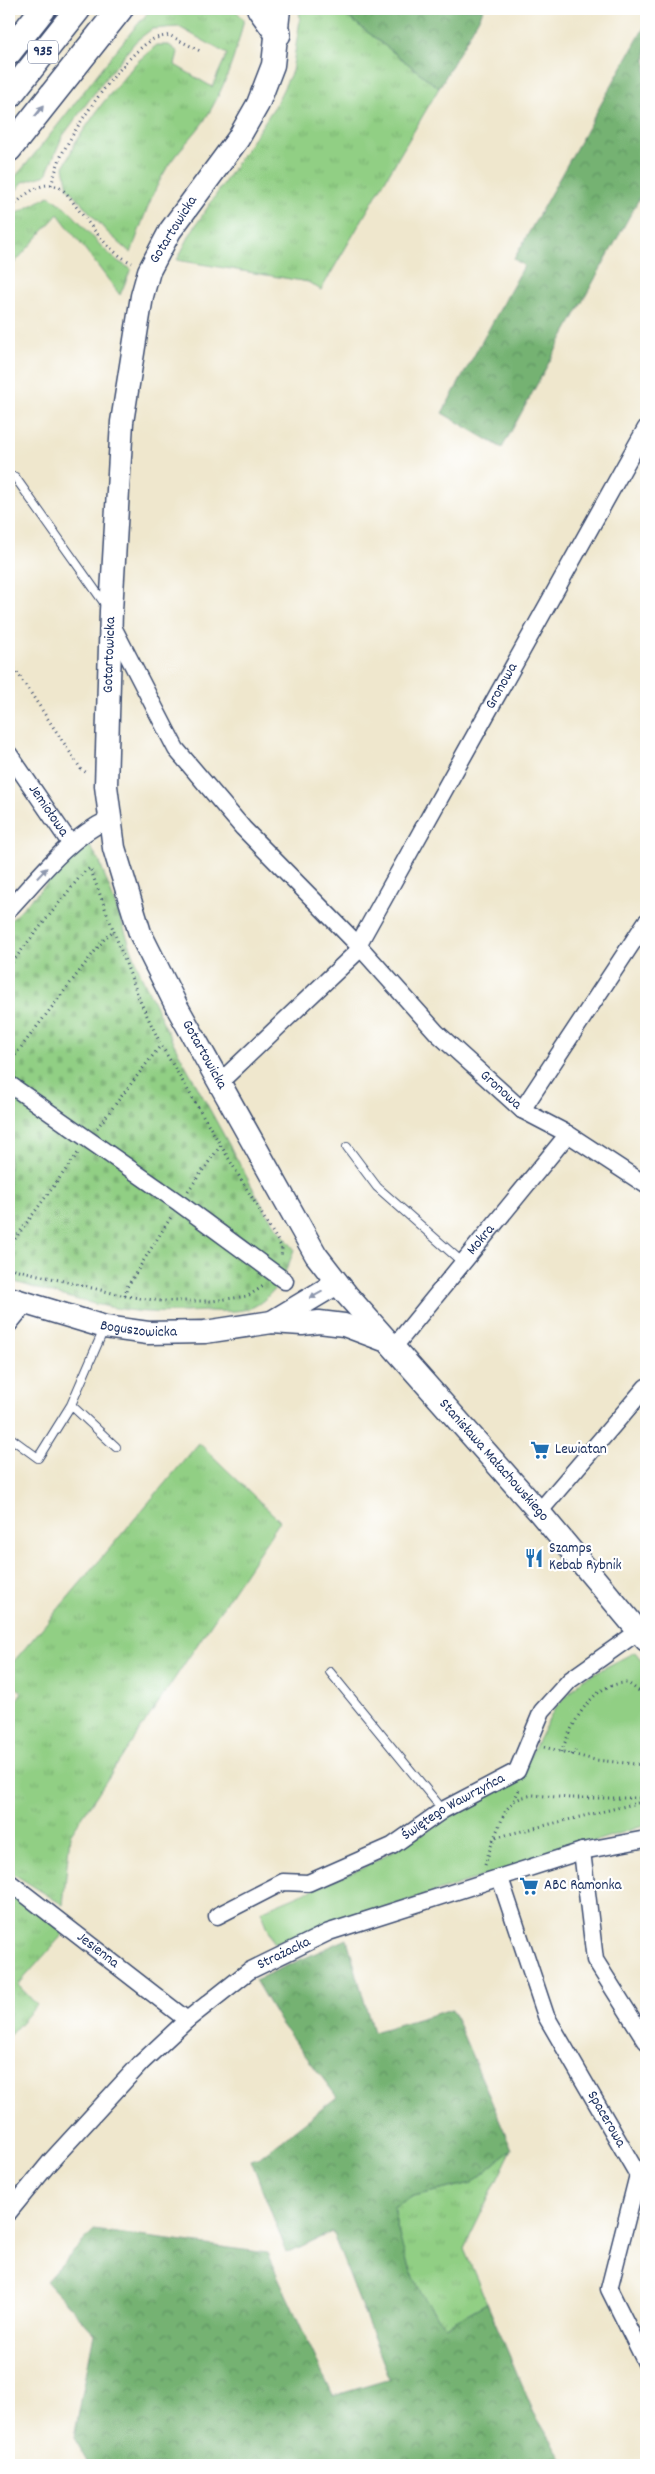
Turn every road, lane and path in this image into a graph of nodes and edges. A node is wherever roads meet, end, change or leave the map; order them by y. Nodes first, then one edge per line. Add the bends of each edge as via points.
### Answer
1 (44, 9) edge
2 (78, 9) edge
3 (120, 9) edge
4 (260, 9) edge
5 (279, 9) edge
6 (278, 34) junction
7 (9, 52) edge
8 (202, 52) dead end
9 (9, 96) edge
10 (9, 149) edge
11 (51, 185) junction
12 (9, 211) edge
13 (149, 271) junction
14 (646, 428) edge
15 (15, 477) dead end
16 (111, 617) junction
17 (9, 660) edge
18 (9, 754) edge
19 (106, 786) junction
20 (109, 819) junction
21 (70, 844) junction
22 (9, 909) edge
23 (646, 922) edge
24 (113, 931) junction
25 (360, 947) junction
26 (9, 966) edge
27 (9, 1063) edge
28 (219, 1083) junction
29 (9, 1084) edge
30 (522, 1110) junction
31 (568, 1134) junction
32 (347, 1147) dead end
33 (646, 1185) edge
34 (462, 1262) junction
35 (9, 1266) edge
36 (281, 1278) junction
37 (342, 1289) junction
38 (17, 1300) edge
39 (272, 1322) junction
40 (319, 1322) junction
41 (9, 1324) edge
42 (106, 1326) junction
43 (391, 1345) junction
44 (646, 1387) edge
45 (71, 1405) junction
46 (12, 1439) dead end
47 (116, 1447) dead end
48 (539, 1512) junction
49 (642, 1636) edge
50 (330, 1672) dead end
51 (646, 1696) edge
52 (528, 1743) junction
53 (577, 1748) dead end
54 (561, 1752) junction
55 (572, 1755) junction
56 (646, 1766) edge
57 (646, 1799) edge
58 (443, 1810) junction
59 (646, 1839) edge
60 (492, 1843) junction
61 (582, 1851) junction
62 (493, 1881) junction
63 (9, 1882) edge
64 (217, 1916) dead end
65 (187, 2020) junction
66 (646, 2041) edge
67 (9, 2212) edge
68 (646, 2363) edge

1 - 7 main road, 935
2 - 9 main road, 935
10 -> 3 main road
4 - 6 main road
5 - 6 street, Gotartowicka
6 - 13 street, Gotartowicka via 271,71 255,110 238,139 179,218
8 - 11 path via 168,35 152,40 110,84 75,131 62,154
11 - 12 path via 22,195
11 - 13 path via 64,190 110,249
13 - 16 street, Gotartowicka via 122,422
14 - 25 street, Gronowa
15 - 16 lane
16 - 19 street, Gotartowicka
16 - 25 street, Gronowa via 176,749 243,828
17 - 19 path via 81,769
18 - 21 street, Jemiołowa
19 - 20 street, Gotartowicka
20 - 21 street, Jemiołowa
20 - 28 street, Gotartowicka via 123,884 140,933
22 -> 21 street, Jemiołowa
23 - 30 street
24 - 26 path via 90,868 83,872
24 - 27 path
24 - 36 path via 140,1002 161,1045 282,1248
25 - 28 street
25 - 30 street, Gronowa via 437,1033
28 - 37 street, Gotartowicka via 309,1244
29 - 36 street
30 - 31 street, Gronowa
31 - 33 street, Gronowa
31 - 34 street, Mokra
32 - 34 lane via 376,1187
34 - 43 street, Mokra
35 - 36 path via 125,1296 161,1301 212,1301 248,1296 272,1280
37 -> 39 street, Boguszowicka
37 - 40 street via 335,1310
37 - 43 street, Stanisława Małachowskiego
38 - 41 street
38 - 42 street, Boguszowicka
39 - 40 street, Boguszowicka
39 - 42 street, Boguszowicka via 182,1334 148,1333
40 - 43 street, Boguszowicka via 344,1325
42 - 45 lane
43 - 48 street, Stanisława Małachowskiego
44 - 48 street
45 - 46 lane via 38,1458
45 - 47 lane
48 - 49 street, Stanisława Małachowskiego
49 - 52 street, Świętego Wawrzyńca via 570,1680 542,1712
50 - 58 lane
51 - 54 path via 628,1683 608,1686 586,1706
52 - 54 path
52 - 58 street, Świętego Wawrzyńca via 517,1771
53 - 55 path
54 - 55 path
55 - 56 path
57 - 60 path via 497,1838
57 - 60 path via 523,1797 506,1810
58 - 64 street, Świętego Wawrzyńca via 392,1846 308,1883 283,1882
59 - 61 street, Strażacka
60 - 62 path via 485,1863
61 - 62 street, Strażacka
61 - 66 street via 595,1960
62 - 65 street, Strażacka via 329,1932 249,1971
62 - 68 street, Spacerowa via 546,2016 638,2174 609,2289
63 - 65 street, Jesienna
65 - 67 street, Strażacka via 141,2063

